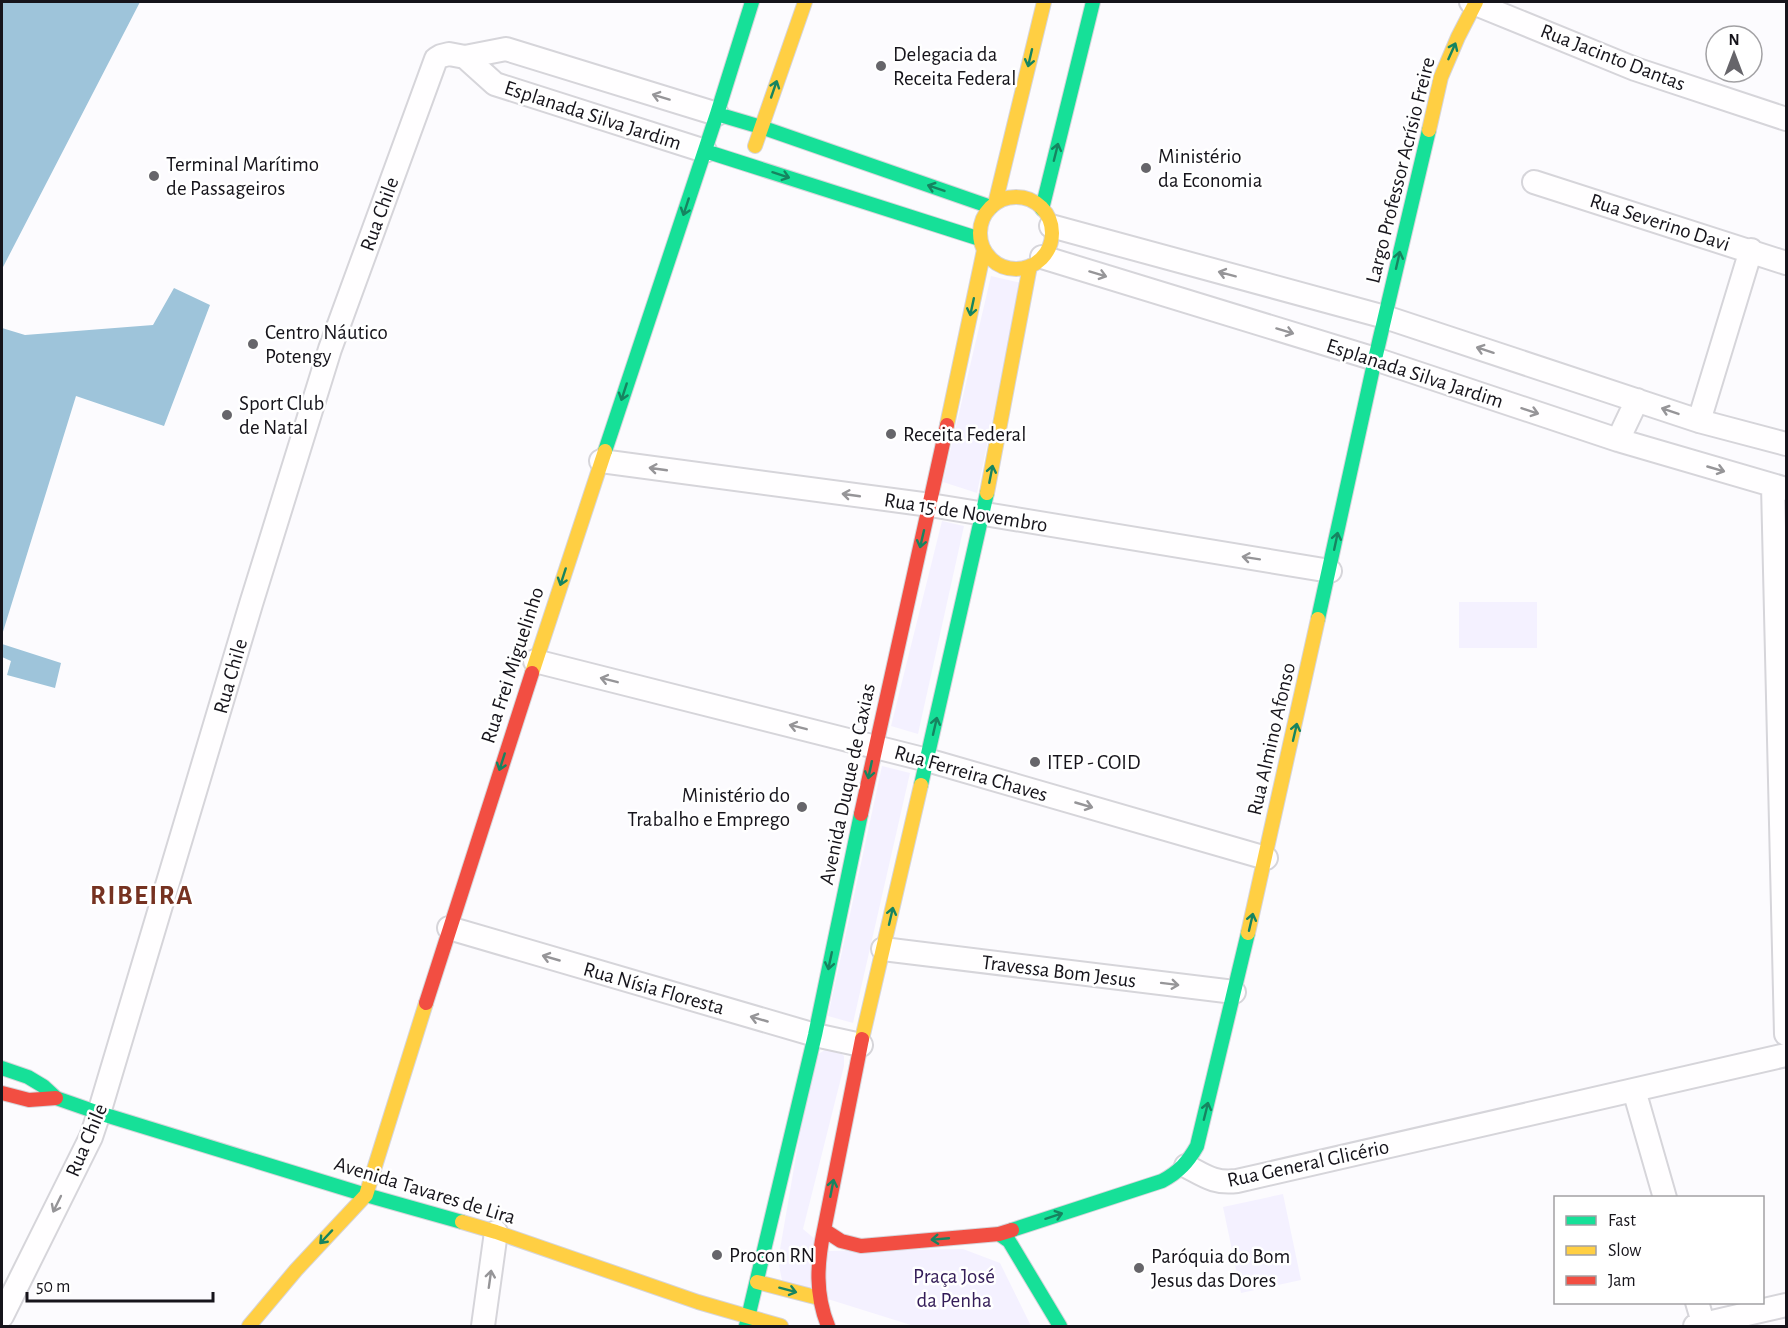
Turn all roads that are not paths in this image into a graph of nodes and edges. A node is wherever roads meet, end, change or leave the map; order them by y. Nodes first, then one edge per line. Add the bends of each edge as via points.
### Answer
1 (752, 2) edge
2 (805, 2) edge
3 (1044, 2) edge
4 (1094, 2) edge
5 (1474, 2) edge
6 (465, 57) junction
7 (717, 114) junction
8 (1786, 119) edge
9 (761, 127) junction
10 (705, 151) junction
11 (749, 164) junction
12 (1534, 182) dead end
13 (993, 205) junction
14 (1047, 218) junction
15 (982, 244) junction
16 (1751, 250) junction
17 (1036, 261) junction
18 (1786, 263) edge
19 (1385, 317) junction
20 (1374, 359) junction
21 (1637, 400) junction
22 (1699, 421) junction
23 (1618, 440) junction
24 (1786, 444) edge
25 (601, 461) junction
26 (1780, 488) edge
27 (930, 505) junction
28 (983, 514) junction
29 (1330, 571) junction
30 (535, 661) junction
31 (875, 747) junction
32 (927, 759) junction
33 (1266, 858) junction
34 (449, 928) junction
35 (883, 949) junction
36 (1234, 992) junction
37 (1786, 1034) edge
38 (815, 1035) junction
39 (861, 1045) junction
40 (1786, 1054) edge
41 (2, 1068) edge
42 (1634, 1090) junction
43 (2, 1093) edge
44 (56, 1098) junction
45 (99, 1113) junction
46 (1186, 1166) junction
47 (366, 1195) junction
48 (1665, 1196) edge
49 (824, 1230) junction
50 (496, 1232) junction
51 (999, 1234) junction
52 (757, 1282) junction
53 (819, 1298) junction
54 (1697, 1304) edge
55 (1786, 1305) edge
56 (2, 1316) edge
57 (748, 1322) edge
58 (249, 1326) edge
59 (483, 1326) edge
60 (781, 1326) edge
61 (828, 1326) edge
62 (1059, 1326) edge
63 (1701, 1326) edge

1 - 7 street, Rua Frei Miguelinho
9 -> 2 street
3 -> 13 street via 1043,25
14 -> 4 street via 1080,35
5 - 8 street, Rua Jacinto Dantas via 1635,69
19 -> 5 street, Largo Professor Acrísio Freire via 1440,77
7 -> 6 street, Esplanada Silva Jardim via 506,50
6 - 10 street, Esplanada Silva Jardim via 495,84
6 - 45 street, Rua Chile via 449,54 436,59 330,349
7 - 9 street, Esplanada Silva Jardim
7 - 10 street, Rua Frei Miguelinho
9 - 11 street
13 -> 9 street, Esplanada Silva Jardim
10 - 11 street, Esplanada Silva Jardim
10 -> 25 street, Rua Frei Miguelinho
11 -> 15 street, Esplanada Silva Jardim
12 - 16 street, Rua Severino Davi
13 - 14 street via 1020,198 1036,204
13 - 15 street via 981,222
14 - 17 street via 1052,237 1049,248
19 -> 14 street, Esplanada Silva Jardim
15 - 17 street via 989,257 1004,267 1021,269
15 -> 27 street, Avenida Duque de Caxias
16 - 18 street, Rua Severino Davi
16 - 22 street
17 -> 20 street, Esplanada Silva Jardim
28 -> 17 street
19 - 20 street, Rua Almino Afonso
21 -> 19 street, Esplanada Silva Jardim
20 -> 23 street, Esplanada Silva Jardim
29 -> 20 street, Rua Almino Afonso
22 -> 21 street, Esplanada Silva Jardim
21 - 23 street
22 - 24 street, Esplanada Silva Jardim
23 -> 26 street, Esplanada Silva Jardim
27 -> 25 street, Rua 15 de Novembro
25 -> 30 street, Rua Frei Miguelinho
26 - 37 street
27 - 28 street, Rua 15 de Novembro
27 -> 31 street, Avenida Duque de Caxias
29 -> 28 street, Rua 15 de Novembro
32 -> 28 street
33 -> 29 street, Rua Almino Afonso
31 -> 30 street, Rua Ferreira Chaves
30 -> 34 street, Rua Frei Miguelinho
31 - 32 street, Rua Ferreira Chaves
31 -> 38 street, Avenida Duque de Caxias
32 -> 33 street, Rua Ferreira Chaves
35 -> 32 street
36 -> 33 street, Rua Almino Afonso
38 -> 34 street, Rua Nísia Floresta
34 - 47 street, Rua Frei Miguelinho
35 -> 36 street, Travessa Bom Jesus
35 - 39 street
46 -> 36 street, Rua Almino Afonso via 1197,1146
38 - 39 street, Rua Nísia Floresta
38 - 52 street, Avenida Duque de Caxias
49 -> 39 street
40 - 42 street, Rua General Glicério
41 - 44 street, Avenida Tavares de Lira via 28,1077
42 - 46 street, Rua General Glicério via 1237,1181 1214,1181
42 - 48 street
43 - 44 street, Avenida Tavares de Lira via 20,1100
44 - 45 street, Avenida Tavares de Lira
45 - 47 street, Avenida Tavares de Lira
45 -> 56 street, Rua Chile via 91,1137
51 -> 46 street via 1162,1181
47 - 50 street, Avenida Tavares de Lira
47 -> 58 street
51 -> 49 street via 861,1246 837,1240
49 - 53 street via 819,1253
50 - 57 street, Avenida Tavares de Lira
59 -> 50 street
51 - 62 street via 1009,1241
52 -> 53 street
52 - 57 street, Avenida Duque de Caxias
53 - 61 street
54 - 63 street
55 - 63 street
57 - 60 street, Avenida Tavares de Lira

